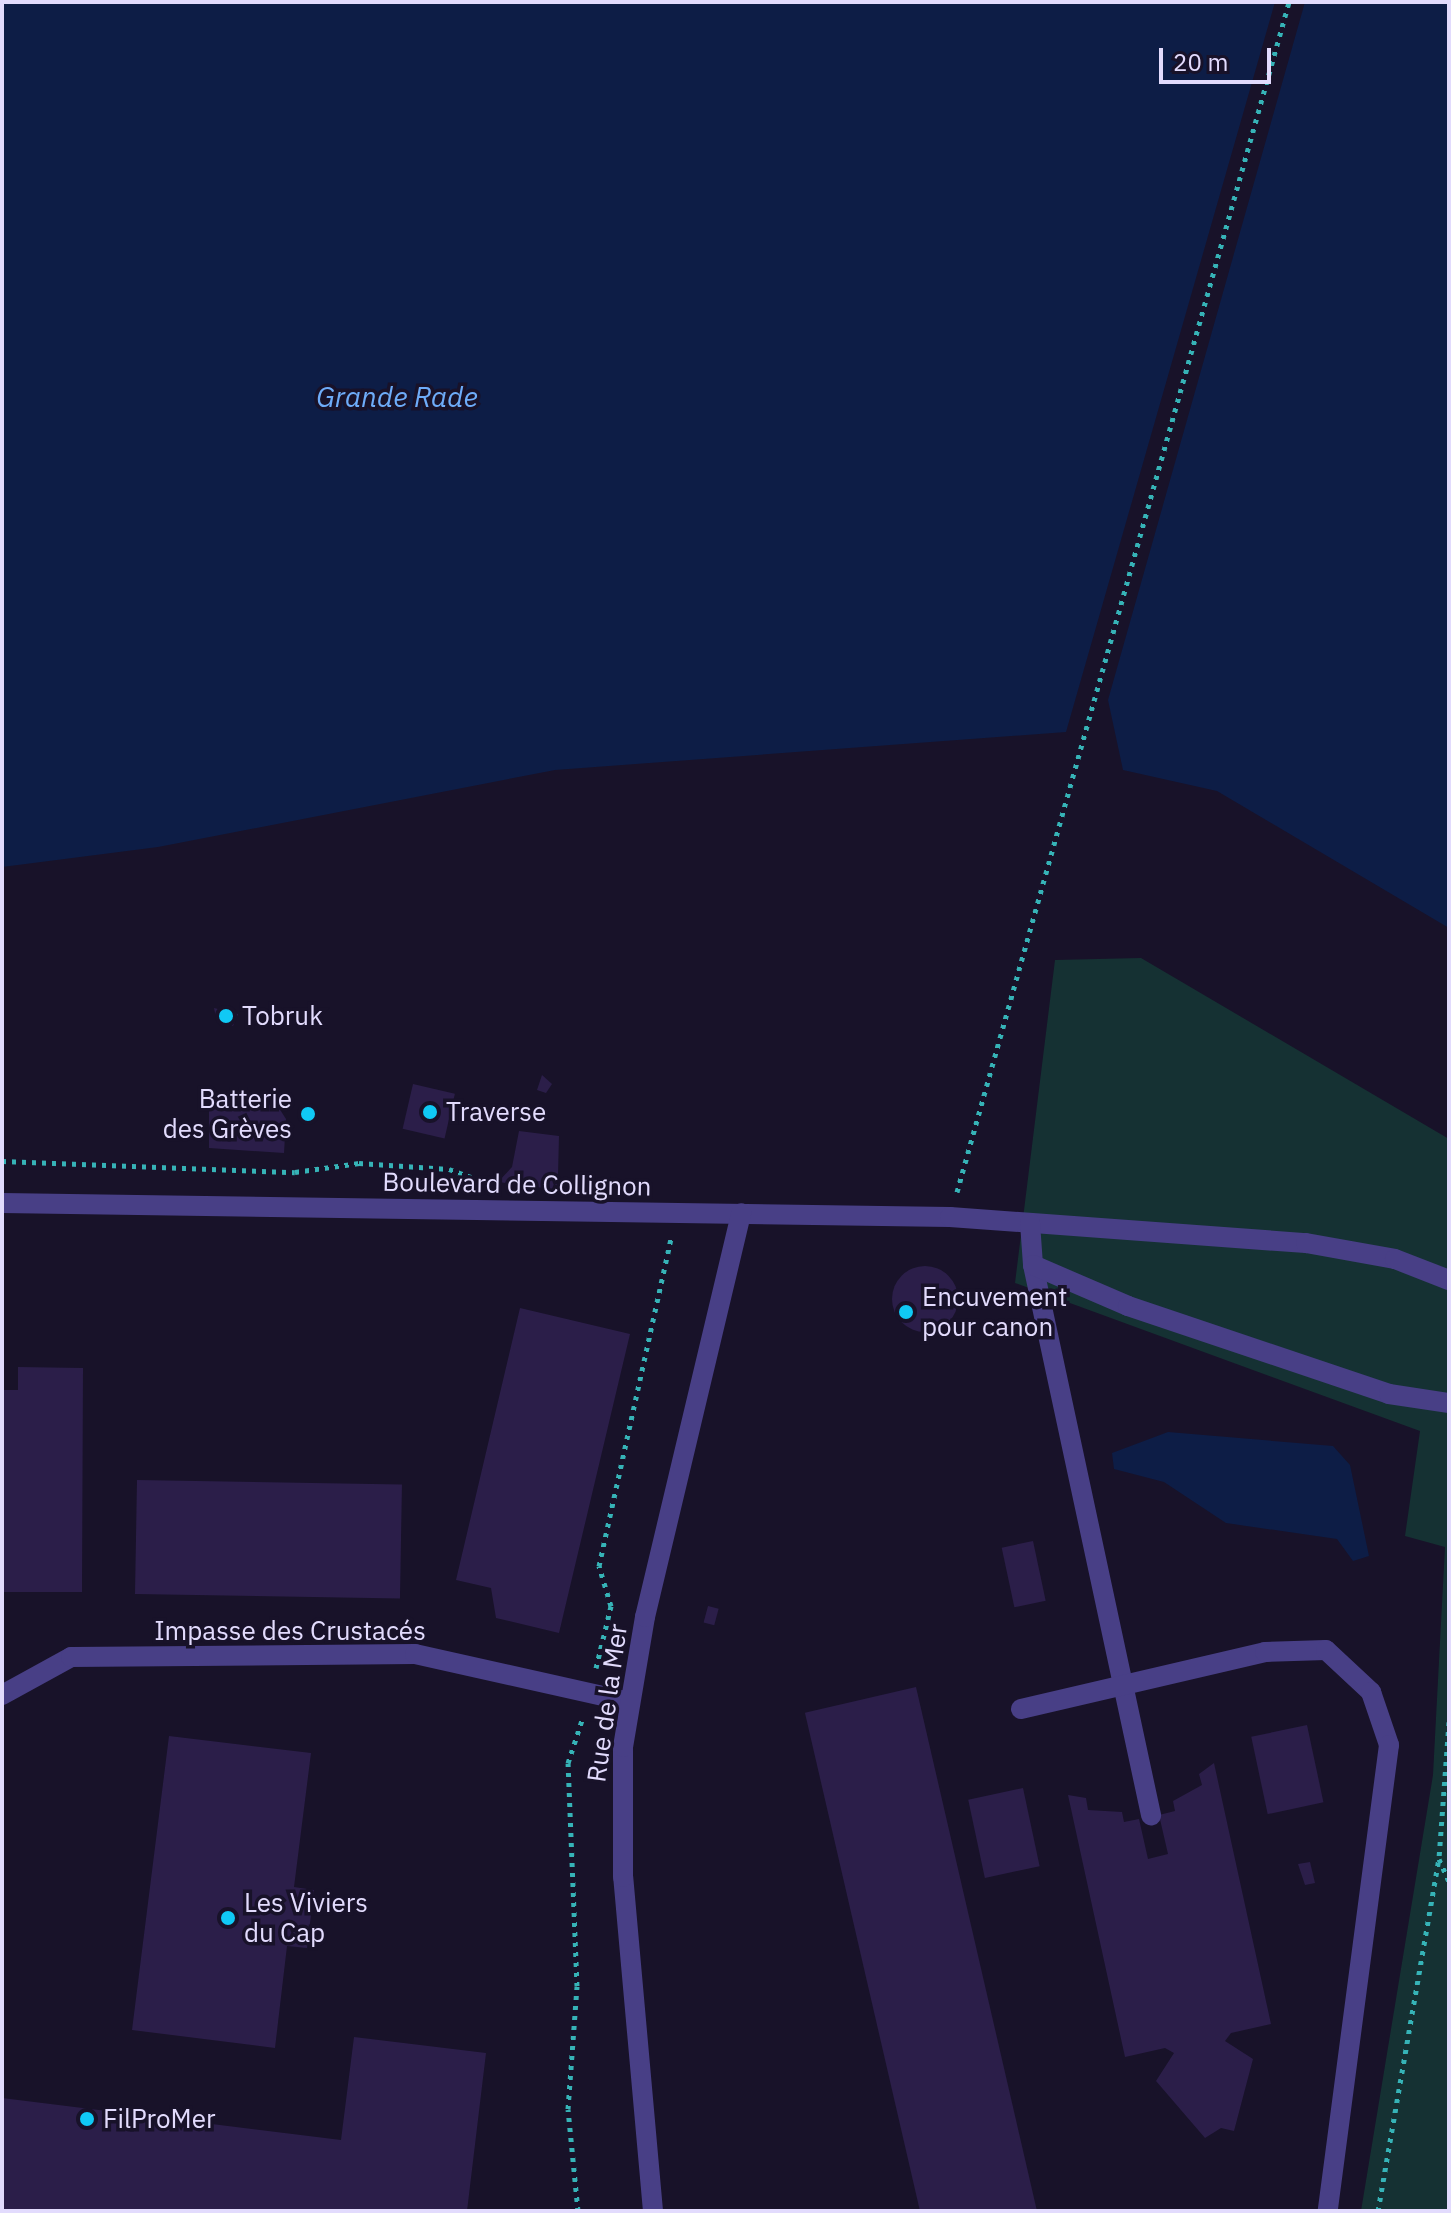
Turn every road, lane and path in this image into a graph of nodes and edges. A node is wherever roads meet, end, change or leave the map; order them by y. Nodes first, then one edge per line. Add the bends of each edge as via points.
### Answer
1 (1289, 2) edge
2 (2, 1161) edge
3 (486, 1183) dead end
4 (2, 1203) edge
5 (677, 1212) junction
6 (741, 1213) junction
7 (950, 1217) junction
8 (1030, 1223) junction
9 (1033, 1265) junction
10 (1449, 1280) edge
11 (1449, 1403) edge
12 (601, 1651) dead end
13 (1123, 1683) junction
14 (2, 1695) edge
15 (630, 1702) junction
16 (1021, 1709) dead end
17 (1449, 1722) edge
18 (578, 1732) dead end
19 (1151, 1815) dead end
20 (1439, 1859) junction
21 (1449, 1881) edge
22 (578, 2211) edge
23 (653, 2211) edge
24 (1328, 2211) edge
25 (1378, 2211) edge

1 - 7 path
2 - 3 path via 295,1172 359,1163 449,1169
4 - 5 street, Boulevard de Collignon
5 - 6 street, Boulevard de Collignon
5 - 12 path via 599,1566 611,1606
6 - 7 street, Boulevard de Collignon
6 - 15 street, Rue de la Mer
7 - 8 street, Boulevard de Collignon
8 - 9 street
8 - 10 street, Boulevard de Collignon via 1306,1243 1395,1259
9 - 11 street via 1128,1306 1389,1394
9 - 13 street
13 - 16 street
13 - 19 street
13 - 24 street via 1265,1652 1326,1650 1371,1692 1389,1745
14 - 15 street, Impasse des Crustacés via 71,1657 415,1654
15 - 23 street, Rue de la Mer via 621,1785 623,1877
17 - 20 path
18 - 22 path via 568,1763 577,1986 568,2052
20 - 21 path
20 - 25 path

